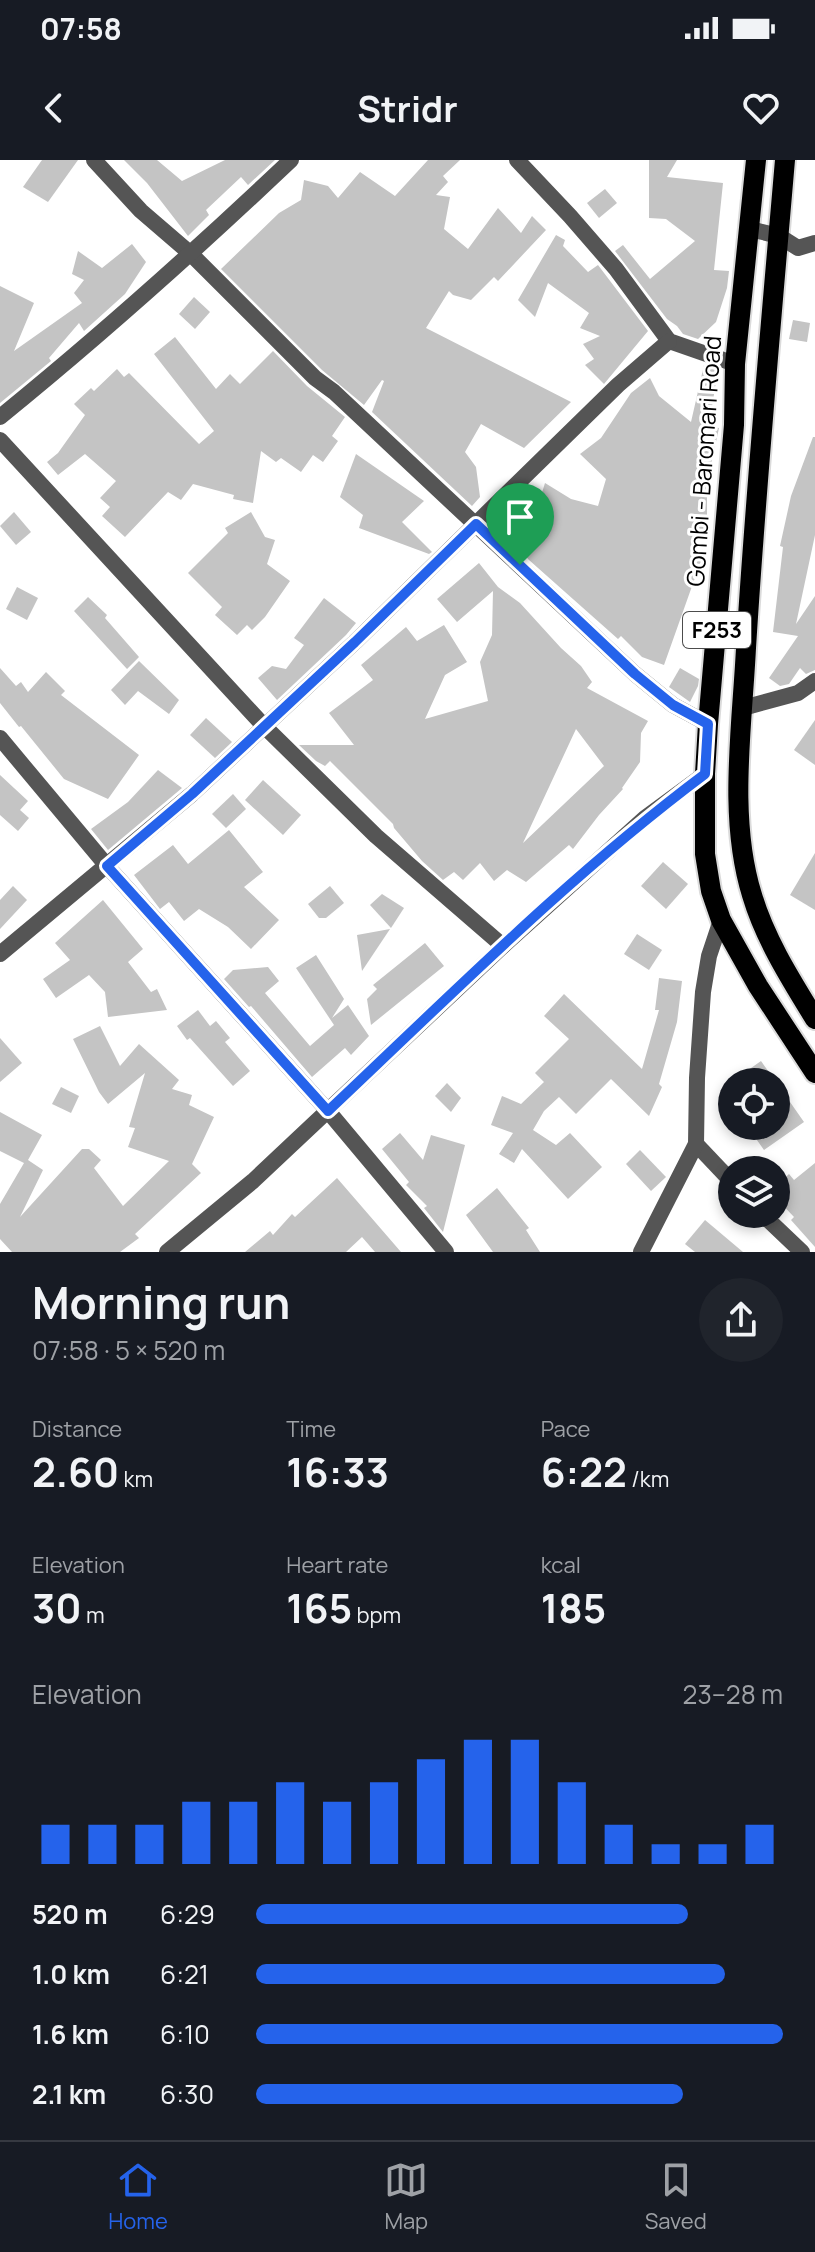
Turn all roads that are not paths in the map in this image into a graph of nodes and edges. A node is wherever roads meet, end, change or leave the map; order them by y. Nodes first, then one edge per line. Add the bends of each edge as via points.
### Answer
1 (94, 160) edge
2 (291, 160) edge
3 (517, 160) edge
4 (756, 160) edge
5 (785, 160) edge
6 (750, 229) junction
7 (779, 236) junction
8 (815, 243) edge
9 (191, 254) junction
10 (669, 341) junction
11 (735, 364) junction
12 (0, 417) edge
13 (0, 440) edge
14 (476, 524) junction
15 (815, 681) edge
16 (743, 708) junction
17 (708, 724) junction
18 (264, 726) junction
19 (0, 738) edge
20 (705, 774) junction
21 (107, 866) junction
22 (721, 920) junction
23 (503, 946) junction
24 (0, 954) edge
25 (815, 1019) edge
26 (815, 1073) edge
27 (328, 1111) junction
28 (696, 1144) junction
29 (718, 1167) edge
30 (777, 1228) edge
31 (167, 1252) edge
32 (446, 1252) edge
33 (641, 1252) edge
34 (802, 1252) edge

1 - 9 street
2 - 9 street
3 - 10 street via 616,269
4 - 6 main road, Gombi - Baromari Road / F253
5 - 7 main road, F253
6 - 7 street
6 - 11 main road, Gombi - Baromari Road / F253
7 - 8 street via 798,248
7 - 16 main road, F253
9 - 12 street
9 - 14 street via 315,378
10 - 11 street
10 - 14 street
11 - 17 main road, Gombi - Baromari Road / F253
13 - 18 street
14 - 17 street via 635,674 673,705
14 - 18 street
15 - 16 street via 798,693
16 - 25 main road, F253 via 739,795 752,895 775,950
17 - 20 main road, Gombi - Baromari Road / F253
18 - 21 street
18 - 23 street via 376,836
19 - 21 street
20 - 22 main road, Gombi - Baromari Road / F253 via 705,854
20 - 23 street via 645,818
21 - 24 street
21 - 27 street
22 - 26 main road, Gombi - Baromari Road / F253
22 - 28 street via 703,992
23 - 27 street
27 - 31 street
27 - 32 street
28 - 29 street
28 - 33 street
30 - 34 street

